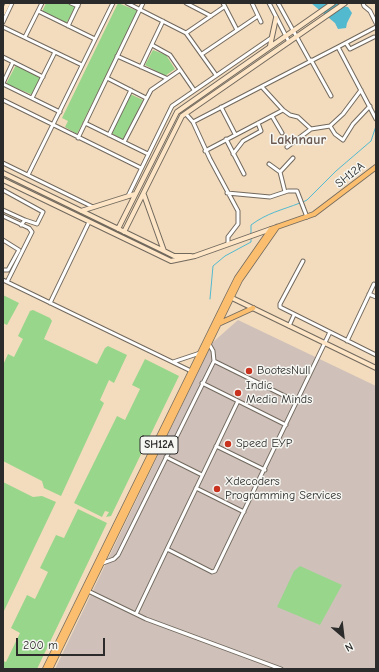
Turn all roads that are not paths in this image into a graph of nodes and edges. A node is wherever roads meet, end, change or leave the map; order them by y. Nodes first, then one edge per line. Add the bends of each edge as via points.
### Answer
1 (8, 3) edge
2 (12, 3) edge
3 (42, 3) edge
4 (71, 3) edge
5 (114, 3) edge
6 (127, 3) edge
7 (143, 3) edge
8 (186, 3) edge
9 (252, 3) edge
10 (268, 3) edge
11 (278, 3) edge
12 (333, 3) edge
13 (345, 3) edge
14 (363, 3) edge
15 (78, 5) edge
16 (224, 5) edge
17 (140, 9) junction
18 (38, 11) junction
19 (3, 13) edge
20 (211, 16) junction
21 (258, 16) junction
22 (276, 18) junction
23 (163, 21) junction
24 (3, 22) edge
25 (261, 22) dead end
26 (376, 23) edge
27 (68, 26) junction
28 (3, 27) edge
29 (376, 27) edge
30 (237, 30) junction
31 (292, 30) junction
32 (186, 33) junction
33 (285, 35) junction
34 (296, 37) junction
35 (374, 37) dead end
36 (25, 38) junction
37 (272, 38) junction
38 (95, 39) junction
39 (289, 42) junction
40 (346, 43) junction
41 (152, 46) junction
42 (270, 46) junction
43 (338, 46) junction
44 (55, 52) junction
45 (202, 54) junction
46 (117, 56) junction
47 (3, 57) edge
48 (240, 59) junction
49 (311, 61) junction
50 (13, 62) junction
51 (243, 64) junction
52 (82, 65) junction
53 (142, 67) junction
54 (180, 70) junction
55 (216, 75) junction
56 (43, 77) junction
57 (107, 78) junction
58 (166, 78) junction
59 (3, 84) edge
60 (262, 87) junction
61 (131, 90) junction
62 (194, 90) junction
63 (361, 90) junction
64 (331, 96) dead end
65 (32, 98) junction
66 (146, 98) junction
67 (3, 100) edge
68 (370, 106) junction
69 (221, 107) junction
70 (283, 110) junction
71 (60, 112) junction
72 (186, 114) junction
73 (272, 116) junction
74 (376, 118) edge
75 (193, 122) junction
76 (85, 123) junction
77 (258, 123) junction
78 (53, 125) junction
79 (330, 126) junction
80 (311, 128) junction
81 (282, 133) dead end
82 (236, 134) junction
83 (109, 135) junction
84 (78, 138) junction
85 (226, 139) junction
86 (124, 142) junction
87 (288, 147) dead end
88 (205, 151) junction
89 (148, 154) junction
90 (233, 154) junction
91 (293, 158) dead end
92 (3, 163) edge
93 (269, 164) dead end
94 (376, 167) edge
95 (141, 168) junction
96 (280, 172) junction
97 (3, 173) edge
98 (244, 174) dead end
99 (28, 175) junction
100 (3, 180) edge
101 (3, 190) edge
102 (285, 192) junction
103 (227, 193) junction
104 (135, 194) junction
105 (144, 194) junction
106 (128, 196) junction
107 (93, 207) junction
108 (3, 210) edge
109 (81, 211) junction
110 (3, 216) edge
111 (307, 217) junction
112 (24, 220) junction
113 (89, 222) junction
114 (21, 225) junction
115 (277, 227) junction
116 (118, 229) junction
117 (271, 229) junction
118 (124, 232) junction
119 (3, 240) edge
120 (228, 244) junction
121 (164, 252) junction
122 (195, 256) junction
123 (303, 262) dead end
124 (3, 270) edge
125 (3, 280) edge
126 (8, 282) junction
127 (374, 284) dead end
128 (369, 294) junction
129 (229, 297) junction
130 (376, 297) edge
131 (50, 303) junction
132 (253, 308) junction
133 (294, 314) junction
134 (218, 324) junction
135 (289, 326) junction
136 (330, 332) junction
137 (347, 341) junction
138 (325, 343) junction
139 (208, 344) junction
140 (200, 352) junction
141 (376, 355) edge
142 (214, 361) junction
143 (173, 362) junction
144 (376, 368) edge
145 (193, 372) junction
146 (202, 383) junction
147 (238, 401) junction
148 (297, 402) junction
149 (286, 425) junction
150 (216, 446) junction
151 (166, 457) junction
152 (265, 470) junction
153 (202, 475) junction
154 (196, 488) junction
155 (244, 512) junction
156 (167, 549) junction
157 (103, 563) junction
158 (86, 590) junction
159 (136, 614) junction
160 (45, 669) edge
161 (50, 669) edge
162 (281, 669) edge

1 - 19 street
2 - 24 street
3 - 18 street
4 - 15 street
5 - 38 street
6 - 17 street
7 - 17 street
8 - 20 street
9 - 21 street
10 - 22 street
11 - 31 street
12 - 31 street
13 - 34 street
14 - 26 street
15 - 27 street
16 - 20 street
16 - 30 street
17 - 23 street
17 - 46 street
18 - 27 street
18 - 36 street
20 - 32 street
21 - 25 street
21 - 30 street
22 - 33 street
22 - 37 street
23 - 32 street
23 - 41 street
27 - 38 street
28 - 36 street
29 - 40 street
30 - 45 street
31 - 33 street
31 - 34 street
32 - 45 street
33 - 39 street
33 - 42 street
34 - 39 street
34 - 49 street
35 - 40 street via 350,49
36 - 44 street
37 - 42 street
37 - 48 street
38 - 52 street
39 - 72 street
40 - 43 street
41 - 53 street
41 - 54 street via 168,54
42 - 51 street
43 - 49 street
43 - 63 street
44 - 52 street
44 - 56 street
45 - 55 street
46 - 53 street
46 - 57 street
47 - 50 street
48 - 51 street
48 - 55 street
49 - 60 street
49 - 64 street
50 - 56 street
50 - 59 street
51 - 104 street via 177,112
52 - 71 street
53 - 58 street
54 - 58 street
54 - 62 street
55 - 62 street
56 - 65 street
57 - 61 street
57 - 76 street
58 - 66 street via 152,88
59 - 65 street
60 - 69 street
60 - 70 street
61 - 66 street
61 - 83 street
62 - 89 street via 170,108
63 - 68 street
63 - 79 street via 343,114
65 - 71 street
66 - 86 street
67 - 78 street
68 - 74 street
68 - 79 street via 353,124 343,140
69 - 75 street
69 - 82 street
70 - 73 street
70 - 80 street
71 - 78 street
72 - 75 street
72 - 105 street via 178,124
73 - 77 street
73 - 81 street
75 - 88 street
76 - 83 street
76 - 84 street
77 - 82 street
77 - 90 street via 262,131 243,141
78 - 84 street
78 - 99 street
79 - 80 street
80 - 87 street
82 - 85 street
83 - 86 street
84 - 95 street
85 - 88 street
85 - 90 street
86 - 89 street
88 - 103 street
89 - 95 street
90 - 98 street
91 - 96 street
92 - 99 street
93 - 96 street
94 - 111 main road, SH12A / SH12A via 322,209
95 - 106 street
96 - 102 street
97 - 109 street
99 - 107 street
100 - 113 street
101 - 112 street via 44,212 37,224
102 - 103 street via 270,197
102 - 111 street via 297,191
103 - 120 street via 238,211 239,219 228,237
104 - 106 street
104 - 116 street
105 - 118 street
105 - 121 street
106 - 107 street
107 - 109 street
108 - 112 street
109 - 116 street
110 - 114 street
111 - 115 main road, SH12A / SH12A
112 - 114 street
113 - 122 street via 171,261
113 - 131 street
114 - 126 street via 31,230 32,234
115 - 117 main road, SH12A / SH12A
115 - 129 main road, SH12A
116 - 118 street
117 - 120 street
117 - 129 main road, SH12A via 237,278
118 - 121 street
119 - 124 street via 18,250 8,270
120 - 122 street
121 - 122 street via 174,256
123 - 133 street via 280,305
125 - 126 street
126 - 131 street
127 - 128 street
128 - 130 street
128 - 137 street
129 - 132 street
129 - 134 main road, SH12A
129 - 140 main road, SH12A
131 - 143 street
132 - 134 main road
132 - 135 street
133 - 135 street
133 - 136 street
134 - 139 main road, SH12A
135 - 138 street
136 - 137 street
136 - 138 street
137 - 141 street
138 - 144 street
138 - 148 street
139 - 142 street via 213,351
139 - 145 main road, SH12A
140 - 143 street
140 - 145 main road, SH12A
142 - 146 street
142 - 148 street
143 - 145 street
145 - 157 main road, SH12A
145 - 158 main road, SH12A
146 - 147 street
146 - 151 street
147 - 149 street
147 - 150 street
148 - 149 street
149 - 152 street
150 - 152 street
150 - 153 street
151 - 153 street
151 - 157 street via 118,555
152 - 155 street
153 - 154 street
154 - 155 street
154 - 156 street
155 - 156 street via 214,572
156 - 159 street
157 - 158 main road, SH12A
158 - 159 street
158 - 160 main road, SH12A
158 - 161 main road, SH12A
159 - 162 street

